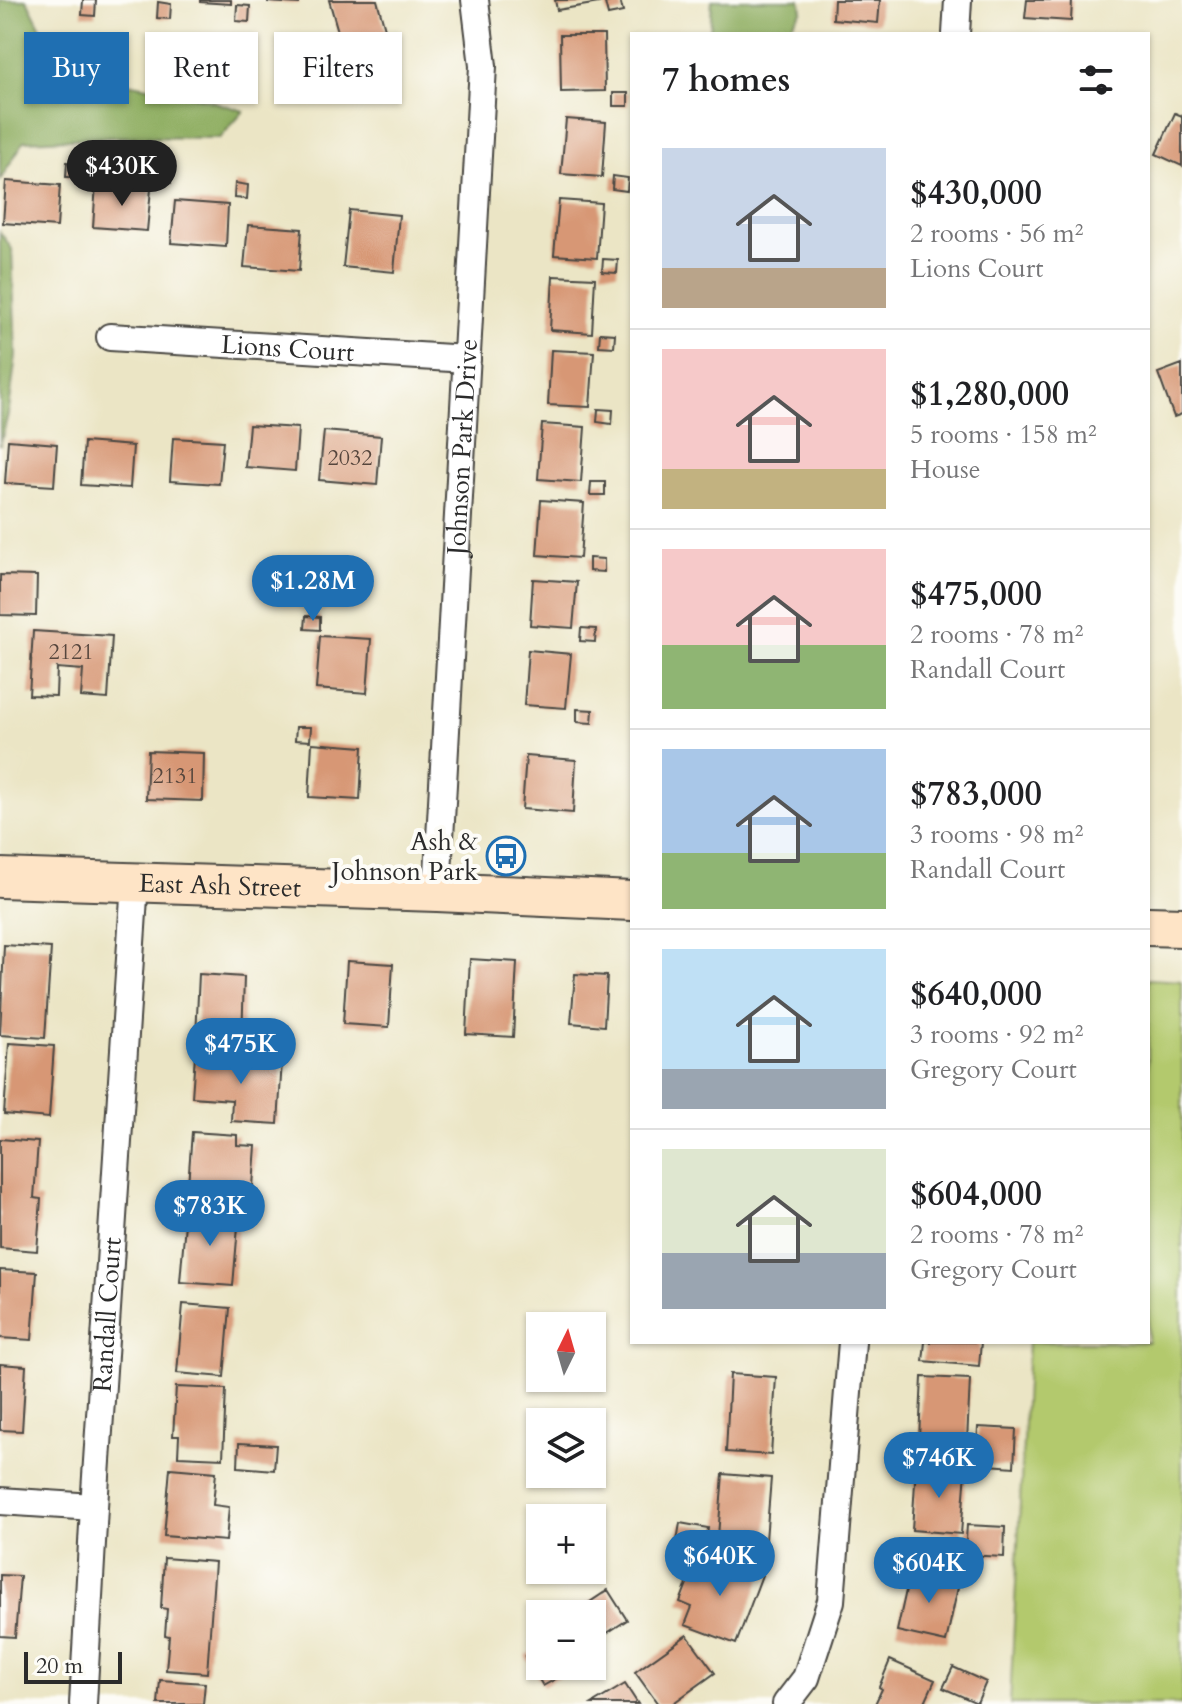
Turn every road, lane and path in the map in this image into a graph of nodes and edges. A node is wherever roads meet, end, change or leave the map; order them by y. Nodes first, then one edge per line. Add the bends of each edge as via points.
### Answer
1 (475, 0) edge
2 (958, 0) edge
3 (956, 32) edge
4 (110, 337) dead end
5 (467, 359) junction
6 (0, 878) edge
7 (135, 882) junction
8 (437, 892) junction
9 (630, 901) edge
10 (1150, 926) edge
11 (1182, 927) edge
12 (852, 1344) edge
13 (0, 1501) edge
14 (94, 1507) junction
15 (83, 1704) edge
16 (786, 1704) edge

1 - 5 street, Johnson Park Drive via 483,66
2 - 3 street
4 - 5 street, Lions Court
5 - 8 street, Johnson Park Drive
6 - 7 street, East Ash Street
7 - 8 street, East Ash Street
7 - 14 street, Randall Court
8 - 9 street, East Ash Street
10 - 11 street
12 - 16 street via 831,1601 806,1678
13 - 14 street
14 - 15 street, Randall Court

